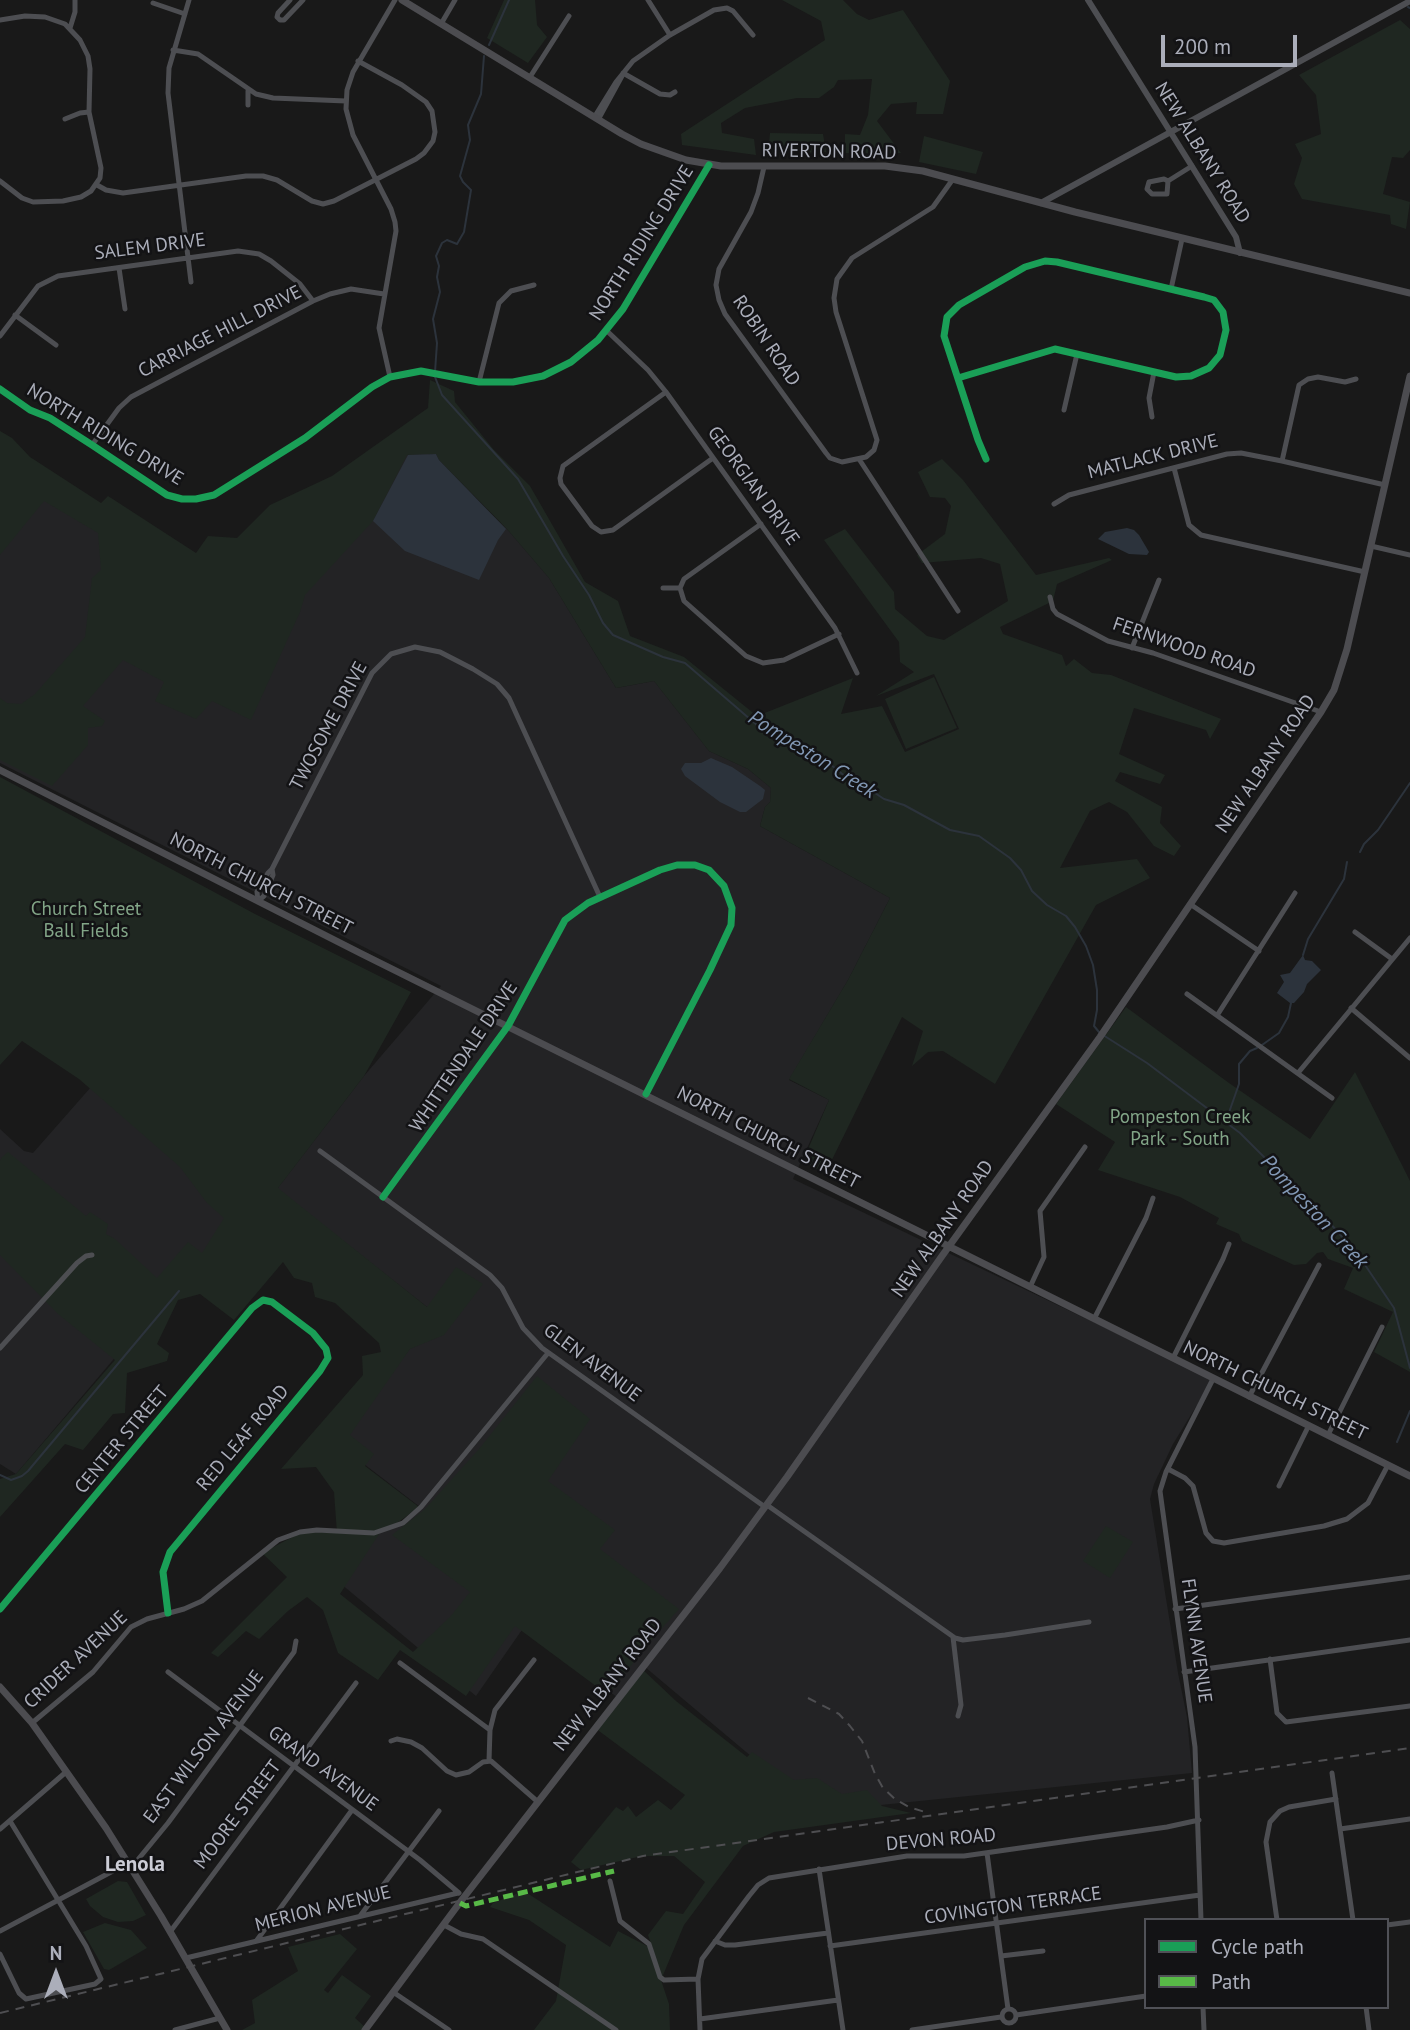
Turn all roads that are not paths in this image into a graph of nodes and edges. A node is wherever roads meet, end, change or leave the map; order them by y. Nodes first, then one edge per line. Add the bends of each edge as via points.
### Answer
1 (75, 0) edge
2 (189, 0) edge
3 (290, 0) edge
4 (303, 0) edge
5 (395, 0) edge
6 (402, 0) edge
7 (455, 0) edge
8 (648, 0) edge
9 (1088, 0) edge
10 (1410, 1) edge
11 (153, 3) dead end
12 (184, 14) junction
13 (569, 16) dead end
14 (0, 20) edge
15 (442, 24) junction
16 (69, 28) junction
17 (753, 34) dead end
18 (670, 35) junction
19 (173, 50) junction
20 (358, 61) junction
21 (623, 73) junction
22 (530, 77) junction
23 (248, 91) junction
24 (675, 93) dead end
25 (346, 101) junction
26 (248, 105) dead end
27 (89, 112) junction
28 (597, 117) junction
29 (65, 119) dead end
30 (1170, 131) junction
31 (709, 165) junction
32 (1192, 166) junction
33 (764, 167) junction
34 (953, 179) junction
35 (0, 181) edge
36 (376, 181) junction
37 (1168, 181) dead end
38 (97, 185) junction
39 (178, 185) junction
40 (1041, 203) junction
41 (1182, 239) junction
42 (1240, 253) junction
43 (187, 258) junction
44 (119, 268) junction
45 (191, 282) dead end
46 (534, 285) dead end
47 (1171, 289) junction
48 (1410, 293) edge
49 (384, 294) junction
50 (313, 301) junction
51 (125, 309) dead end
52 (15, 315) junction
53 (607, 331) junction
54 (0, 336) edge
55 (56, 345) dead end
56 (1077, 354) junction
57 (1154, 372) junction
58 (1410, 376) edge
59 (390, 377) junction
60 (958, 378) junction
61 (1356, 379) dead end
62 (479, 382) junction
63 (0, 389) edge
64 (666, 391) junction
65 (1064, 411) dead end
66 (1152, 417) dead end
67 (92, 445) junction
68 (713, 458) junction
69 (859, 459) junction
70 (986, 459) dead end
71 (1282, 461) junction
72 (1174, 468) junction
73 (1385, 485) junction
74 (1054, 504) dead end
75 (761, 524) junction
76 (1371, 546) junction
77 (1410, 555) edge
78 (1365, 572) junction
79 (1159, 580) dead end
80 (663, 588) dead end
81 (680, 588) junction
82 (1049, 597) dead end
83 (958, 611) dead end
84 (839, 634) junction
85 (1132, 649) junction
86 (858, 673) dead end
87 (1321, 712) junction
88 (0, 770) edge
89 (1295, 893) dead end
90 (600, 897) junction
91 (258, 901) junction
92 (1190, 904) junction
93 (1355, 932) dead end
94 (1410, 938) edge
95 (1259, 951) junction
96 (1392, 959) junction
97 (1187, 994) dead end
98 (1351, 1008) junction
99 (1218, 1014) junction
100 (508, 1026) junction
101 (1410, 1058) edge
102 (1298, 1073) junction
103 (646, 1094) junction
104 (1332, 1098) dead end
105 (1085, 1147) dead end
106 (320, 1151) dead end
107 (383, 1198) junction
108 (1153, 1198) dead end
109 (1228, 1244) dead end
110 (948, 1247) junction
111 (92, 1255) dead end
112 (1319, 1265) dead end
113 (1030, 1287) junction
114 (272, 1302) joint
115 (1094, 1320) junction
116 (1382, 1327) dead end
117 (0, 1348) edge
118 (548, 1353) junction
119 (1173, 1358) junction
120 (1213, 1379) junction
121 (1250, 1397) junction
122 (1309, 1425) junction
123 (1328, 1435) junction
124 (1388, 1465) junction
125 (1168, 1469) junction
126 (1410, 1476) edge
127 (1279, 1486) dead end
128 (766, 1506) junction
129 (1410, 1577) edge
130 (0, 1609) edge
131 (1175, 1609) junction
132 (168, 1613) junction
133 (1089, 1622) dead end
134 (953, 1637) junction
135 (1410, 1640) edge
136 (296, 1641) dead end
137 (1270, 1659) junction
138 (534, 1660) dead end
139 (400, 1663) dead end
140 (168, 1672) dead end
141 (1184, 1672) junction
142 (356, 1683) dead end
143 (0, 1687) edge
144 (1410, 1706) edge
145 (958, 1716) dead end
146 (32, 1723) junction
147 (239, 1726) junction
148 (490, 1730) junction
149 (391, 1741) dead end
150 (489, 1761) junction
151 (293, 1767) junction
152 (66, 1772) junction
153 (1332, 1773) dead end
154 (1336, 1800) junction
155 (537, 1802) junction
156 (352, 1810) junction
157 (439, 1811) dead end
158 (1410, 1819) edge
159 (1199, 1820) junction
160 (10, 1821) junction
161 (0, 1829) edge
162 (1340, 1829) junction
163 (407, 1852) junction
164 (986, 1853) junction
165 (130, 1866) junction
166 (819, 1869) junction
167 (610, 1881) dead end
168 (468, 1892) junction
169 (458, 1893) junction
170 (1200, 1895) junction
171 (58, 1900) junction
172 (360, 1916) junction
173 (1201, 1918) edge
174 (1276, 1918) edge
175 (1353, 1918) edge
176 (1410, 1922) edge
177 (996, 1924) junction
178 (444, 1925) junction
179 (1389, 1925) edge
180 (0, 1931) edge
181 (170, 1932) junction
182 (828, 1933) junction
183 (715, 1941) junction
184 (256, 1942) junction
185 (830, 1946) junction
186 (1043, 1951) dead end
187 (0, 1954) edge
188 (1001, 1956) junction
189 (186, 1958) junction
190 (698, 1979) junction
191 (393, 1992) junction
192 (1144, 1996) edge
193 (838, 2000) junction
194 (1008, 2009) junction
195 (1203, 2009) edge
196 (1366, 2009) edge
197 (1016, 2015) junction
198 (1001, 2017) junction
199 (220, 2018) junction
200 (700, 2019) junction
201 (1010, 2027) edge
202 (446, 2029) edge
203 (175, 2030) edge
204 (227, 2030) edge
205 (365, 2030) edge
206 (616, 2030) edge
207 (700, 2030) edge
208 (843, 2030) edge
209 (912, 2030) edge
210 (1204, 2030) edge
211 (1368, 2030) edge

1 - 16 street
2 - 12 street
3 - 4 street via 278,13 280,20
5 - 20 street
6 - 15 main road, RIVERTON ROAD
7 - 15 street
8 - 18 street
9 - 30 street, NEW ALBANY ROAD
10 - 30 street
11 - 12 street
12 - 19 street
13 - 22 street
14 - 16 street via 45,17
15 - 22 main road, RIVERTON ROAD
16 - 27 street via 88,56
17 - 18 street via 733,11 720,8
18 - 21 street
19 - 23 street via 198,54
19 - 39 street via 168,93
20 - 25 street
20 - 36 street via 423,100 435,124 433,141 424,153
21 - 24 street via 660,94
21 - 28 street
22 - 28 main road, RIVERTON ROAD
23 - 25 street via 273,98
23 - 26 street
25 - 36 street via 353,135
27 - 29 street
27 - 38 street via 101,168
28 - 31 main road, RIVERTON ROAD via 641,144
30 - 32 street, NEW ALBANY ROAD
30 - 40 street
31 - 33 main road, RIVERTON ROAD
31 - 53 street, NORTH RIDING DRIVE
32 - 37 street
32 - 42 street, NEW ALBANY ROAD via 1236,237
33 - 34 main road, RIVERTON ROAD via 886,166
33 - 69 street, ROBIN ROAD via 751,212 719,269 719,300 826,453 836,461
34 - 40 main road, RIVERTON ROAD
34 - 69 street via 933,207 852,258 837,279 836,312 877,440 874,450
35 - 38 street via 22,198 39,202 81,197
36 - 39 street via 323,204 263,176
36 - 49 street via 396,230
38 - 39 street via 116,193
39 - 43 street
40 - 41 main road, RIVERTON ROAD
41 - 42 main road, RIVERTON ROAD
41 - 47 street
42 - 48 main road, RIVERTON ROAD
43 - 44 street, SALEM DRIVE
43 - 45 street
43 - 50 street, SALEM DRIVE via 238,251 259,254 300,284
44 - 51 street
44 - 52 street, SALEM DRIVE via 47,279
46 - 62 street via 511,291 499,303
47 - 57 street via 1214,300 1221,307 1226,321 1223,345 1216,362 1191,376
47 - 60 street via 1057,262 1026,267 959,305 947,317 944,336
49 - 50 street, CARRIAGE HILL DRIVE via 351,289
49 - 59 street via 379,328
50 - 67 street, CARRIAGE HILL DRIVE via 131,397
52 - 54 street, SALEM DRIVE
52 - 55 street
53 - 62 street, NORTH RIDING DRIVE via 586,351 542,376
53 - 64 street, GEORGIAN DRIVE
56 - 57 street
56 - 60 street via 1044,351
56 - 65 street
57 - 66 street via 1149,398
58 - 73 main road, NEW ALBANY ROAD
59 - 62 street, NORTH RIDING DRIVE via 421,371
59 - 67 street, NORTH RIDING DRIVE via 305,438 223,491 204,498 167,495
60 - 70 street
61 - 71 street via 1345,382 1318,377 1299,385
63 - 67 street, NORTH RIDING DRIVE
64 - 68 street, GEORGIAN DRIVE
64 - 68 street via 563,466 561,484 601,533 612,530
68 - 75 street, GEORGIAN DRIVE
69 - 83 street
71 - 72 street, MATLACK DRIVE via 1241,453
71 - 73 street, MATLACK DRIVE
72 - 74 street, MATLACK DRIVE via 1069,495
72 - 78 street via 1189,525 1201,535
73 - 76 main road, NEW ALBANY ROAD
75 - 81 street via 684,579
75 - 84 street, GEORGIAN DRIVE
76 - 77 street
76 - 78 main road, NEW ALBANY ROAD
78 - 87 main road, NEW ALBANY ROAD via 1338,679
79 - 85 street
80 - 81 street
81 - 84 street via 686,604 757,662 784,660
82 - 85 street, FERNWOOD ROAD via 1062,617
84 - 86 street, GEORGIAN DRIVE
85 - 87 street, FERNWOOD ROAD
87 - 92 main road, NEW ALBANY ROAD
88 - 91 main road, NORTH CHURCH STREET
89 - 95 street
90 - 91 street, TWOSOME DRIVE via 509,698 487,677 448,656 407,648 391,654 372,673 257,892
90 - 100 street, WHITTENDALE DRIVE via 565,920
90 - 103 street, WHITTENDALE DRIVE via 660,870 686,864 715,875 731,900 728,933
91 - 100 main road, NORTH CHURCH STREET
92 - 95 street
92 - 110 main road, NEW ALBANY ROAD
93 - 96 street
94 - 96 street
95 - 99 street
96 - 98 street
97 - 99 street
98 - 101 street
98 - 102 street
99 - 102 street
100 - 103 main road, NORTH CHURCH STREET
100 - 107 street, WHITTENDALE DRIVE
102 - 104 street
103 - 110 main road, NORTH CHURCH STREET
105 - 113 street via 1040,1211 1044,1257
106 - 107 street, GLEN AVENUE
107 - 118 street, GLEN AVENUE via 495,1280 523,1328
108 - 115 street
109 - 119 street
110 - 113 main road, NORTH CHURCH STREET
110 - 128 main road, NEW ALBANY ROAD
111 - 117 street via 76,1263
112 - 121 street
113 - 115 main road, NORTH CHURCH STREET
114 - 130 street, CENTER STREET via 263,1300 252,1308
114 - 132 street, RED LEAF ROAD via 313,1333 328,1358 166,1558 163,1579
115 - 119 main road, NORTH CHURCH STREET
116 - 123 street
118 - 128 street, GLEN AVENUE
118 - 132 street, CRIDER AVENUE via 403,1523 374,1533 317,1530 285,1537 214,1594
119 - 120 main road, NORTH CHURCH STREET
120 - 121 main road, NORTH CHURCH STREET
120 - 125 street, FLYNN AVENUE
121 - 122 main road, NORTH CHURCH STREET
122 - 123 main road, NORTH CHURCH STREET
122 - 127 street
123 - 124 main road, NORTH CHURCH STREET
124 - 125 street via 1368,1503 1347,1519 1224,1543 1206,1534 1193,1486
124 - 126 main road, NORTH CHURCH STREET
125 - 131 street, FLYNN AVENUE via 1160,1499
128 - 134 street, GLEN AVENUE
128 - 155 main road, NEW ALBANY ROAD
129 - 131 street
131 - 141 street, FLYNN AVENUE
132 - 146 street, CRIDER AVENUE via 141,1620 126,1630 93,1672
133 - 134 street via 963,1640
134 - 145 street via 961,1705
135 - 137 street
136 - 147 street, EAST WILSON AVENUE via 294,1652
137 - 141 street
137 - 144 street via 1276,1709 1280,1718 1289,1722
138 - 148 street via 495,1710
139 - 148 street
140 - 147 street, GRAND AVENUE
141 - 159 street, FLYNN AVENUE
142 - 151 street, MOORE STREET
143 - 146 main road
146 - 152 main road
147 - 151 street, GRAND AVENUE
147 - 165 street, EAST WILSON AVENUE
148 - 150 street
149 - 150 street via 411,1742 456,1775
150 - 155 street
151 - 156 street, GRAND AVENUE
151 - 181 street, MOORE STREET
152 - 160 street
152 - 165 main road
153 - 154 street
154 - 162 street
154 - 174 street via 1289,1807 1270,1822 1266,1842
155 - 168 main road, NEW ALBANY ROAD
156 - 163 street, GRAND AVENUE
156 - 184 street
157 - 163 street
158 - 162 street
159 - 164 street, DEVON ROAD
159 - 170 street, FLYNN AVENUE
160 - 161 street
160 - 171 street
162 - 175 street
163 - 169 street, GRAND AVENUE
163 - 172 street
164 - 166 street, DEVON ROAD via 949,1858 907,1856
164 - 177 street
165 - 171 street
165 - 181 main road
166 - 182 street
166 - 183 street, DEVON ROAD via 763,1881
167 - 190 street via 620,1921 649,1944 660,1977
168 - 169 street, MERION AVENUE
168 - 178 main road, NEW ALBANY ROAD
169 - 172 street, MERION AVENUE
170 - 173 street, FLYNN AVENUE
170 - 177 street, COVINGTON TERRACE
171 - 180 street
171 - 187 street via 101,1977 95,1984 22,1997
172 - 184 street, MERION AVENUE
176 - 179 street
177 - 185 street, COVINGTON TERRACE
177 - 188 street
178 - 191 main road, NEW ALBANY ROAD
178 - 206 street via 483,1939
181 - 189 main road
182 - 183 street via 735,1945
182 - 185 street
183 - 190 street, DEVON ROAD via 702,1959
184 - 189 street, MERION AVENUE
185 - 193 street
186 - 188 street
188 - 194 street
189 - 199 main road
190 - 200 street
191 - 202 street
191 - 205 main road, NEW ALBANY ROAD
192 - 197 street
193 - 200 street
193 - 208 street
194 - 197 street
194 - 198 street
195 - 210 street
196 - 211 street
197 - 201 street
198 - 201 street
198 - 209 street
199 - 203 street
199 - 204 main road
200 - 207 street

